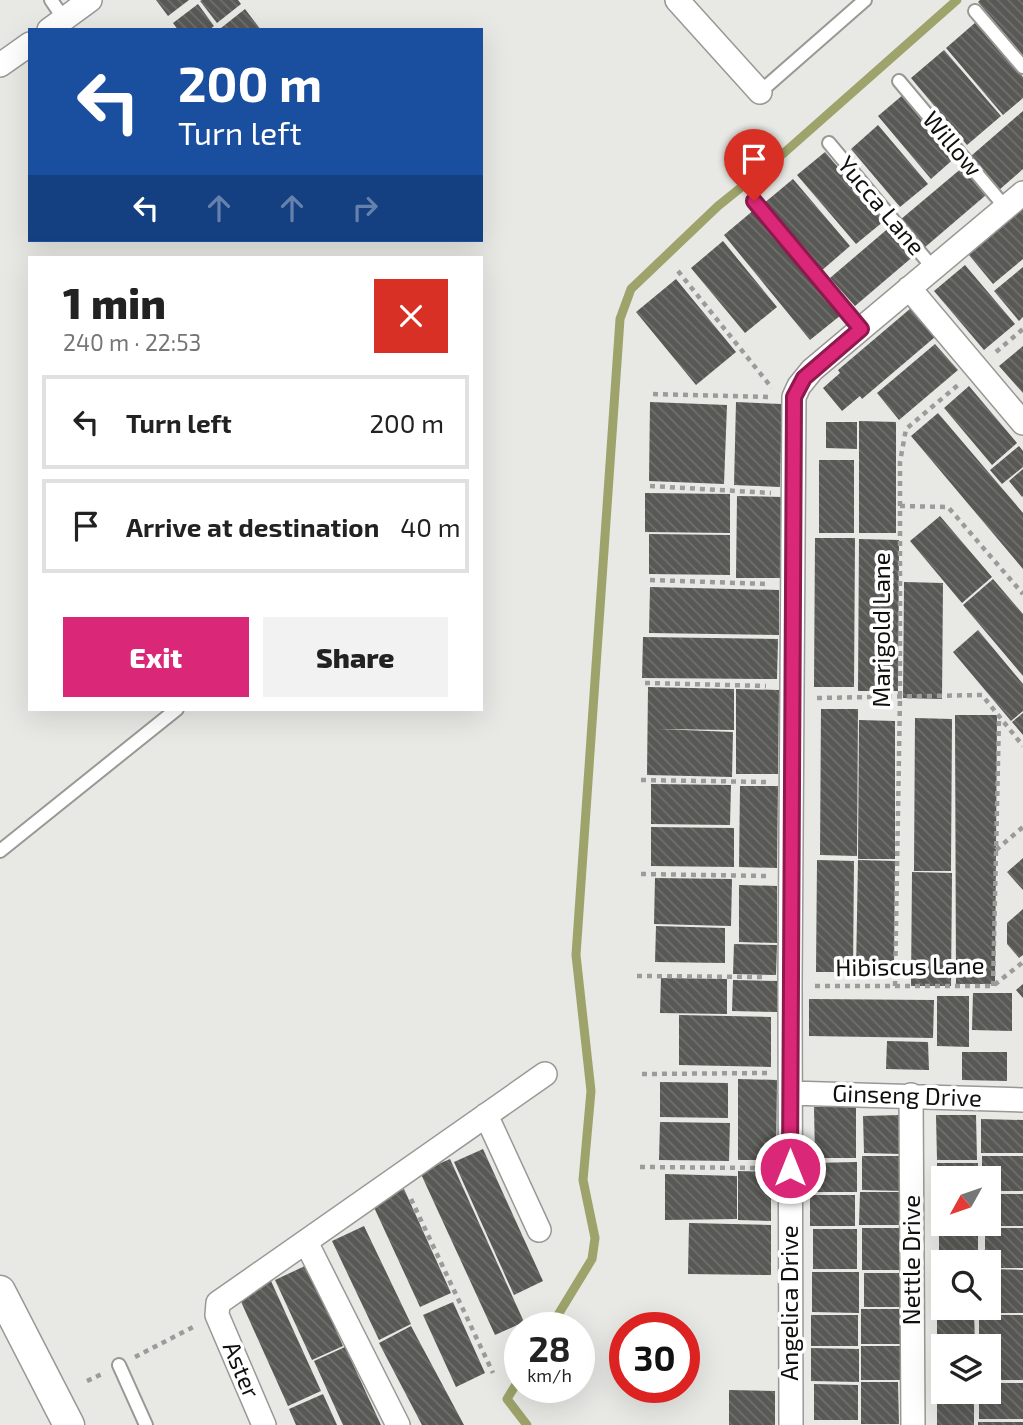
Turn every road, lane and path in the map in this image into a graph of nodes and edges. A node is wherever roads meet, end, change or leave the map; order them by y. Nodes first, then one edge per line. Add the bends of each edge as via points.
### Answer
1 (90, 0) edge
2 (865, 0) edge
3 (681, 1) edge
4 (975, 11) dead end
5 (55, 16) edge
6 (28, 45) edge
7 (0, 65) edge
8 (1023, 67) edge
9 (899, 81) dead end
10 (760, 92) joint
11 (829, 143) dead end
12 (1023, 192) edge
13 (754, 201) dead end
14 (1005, 207) junction
15 (933, 268) junction
16 (678, 271) dead end
17 (909, 288) junction
18 (861, 329) junction
19 (1023, 329) edge
20 (977, 369) junction
21 (653, 394) dead end
22 (1023, 423) edge
23 (650, 486) dead end
24 (793, 494) junction
25 (900, 506) junction
26 (650, 580) dead end
27 (793, 584) junction
28 (1023, 594) edge
29 (645, 683) dead end
30 (792, 693) junction
31 (900, 697) junction
32 (175, 711) edge
33 (999, 717) junction
34 (1023, 746) edge
35 (641, 780) dead end
36 (792, 783) junction
37 (1023, 827) edge
38 (995, 850) junction
39 (0, 851) edge
40 (641, 874) dead end
41 (791, 876) junction
42 (1023, 961) edge
43 (637, 976) dead end
44 (790, 981) junction
45 (895, 986) junction
46 (993, 986) junction
47 (545, 1074) dead end
48 (642, 1074) dead end
49 (790, 1083) junction
50 (911, 1095) junction
51 (1023, 1100) edge
52 (486, 1115) junction
53 (640, 1167) dead end
54 (790, 1168) junction
55 (401, 1176) junction
56 (539, 1230) dead end
57 (306, 1242) junction
58 (0, 1291) edge
59 (217, 1315) junction
60 (119, 1365) junction
61 (493, 1373) dead end
62 (87, 1381) dead end
63 (69, 1425) edge
64 (146, 1425) edge
65 (264, 1425) edge
66 (398, 1425) edge
67 (790, 1425) edge
68 (913, 1425) edge

1 - 5 street
2 - 10 lane
3 - 10 street
4 - 8 lane
6 - 7 street
9 - 14 lane, Willow
11 - 15 lane, Yucca Lane
12 - 14 street, Angelica Drive
13 - 18 lane
14 - 15 street, Angelica Drive
15 - 17 street, Angelica Drive
16 - 21 path via 779,397
17 - 18 street, Angelica Drive
17 - 20 street
18 - 24 street, Angelica Drive via 812,370 794,397
19 - 20 path, Marigold Lane
20 - 22 street
20 - 25 path, Marigold Lane via 906,429
23 - 24 path
24 - 27 street, Angelica Drive
25 - 28 path via 948,508
25 - 31 path, Marigold Lane
26 - 27 path
27 - 30 street, Angelica Drive
29 - 30 path
30 - 31 path
30 - 36 street, Angelica Drive
31 - 33 path via 982,695
31 - 45 path, Marigold Lane
32 - 39 lane
33 - 34 path
33 - 38 path
35 - 36 path
36 - 41 street, Angelica Drive
37 - 38 path
38 - 46 path
40 - 41 path
41 - 44 street, Angelica Drive
42 - 46 path, Hibiscus Lane
43 - 44 path, Hibiscus Lane
44 - 45 path, Hibiscus Lane
44 - 49 street, Angelica Drive
45 - 46 path, Hibiscus Lane
47 - 52 street
48 - 49 path
49 - 50 street, Ginseng Drive
49 - 54 street, Angelica Drive
50 - 51 street, Ginseng Drive
50 - 68 street, Nettle Drive
52 - 55 street
52 - 56 street
53 - 54 path
54 - 67 street, Angelica Drive
55 - 57 street
55 - 61 path
57 - 59 street via 218,1303
57 - 66 street
58 - 63 street
59 - 60 path
59 - 65 street, Aster
60 - 62 path
60 - 64 lane

